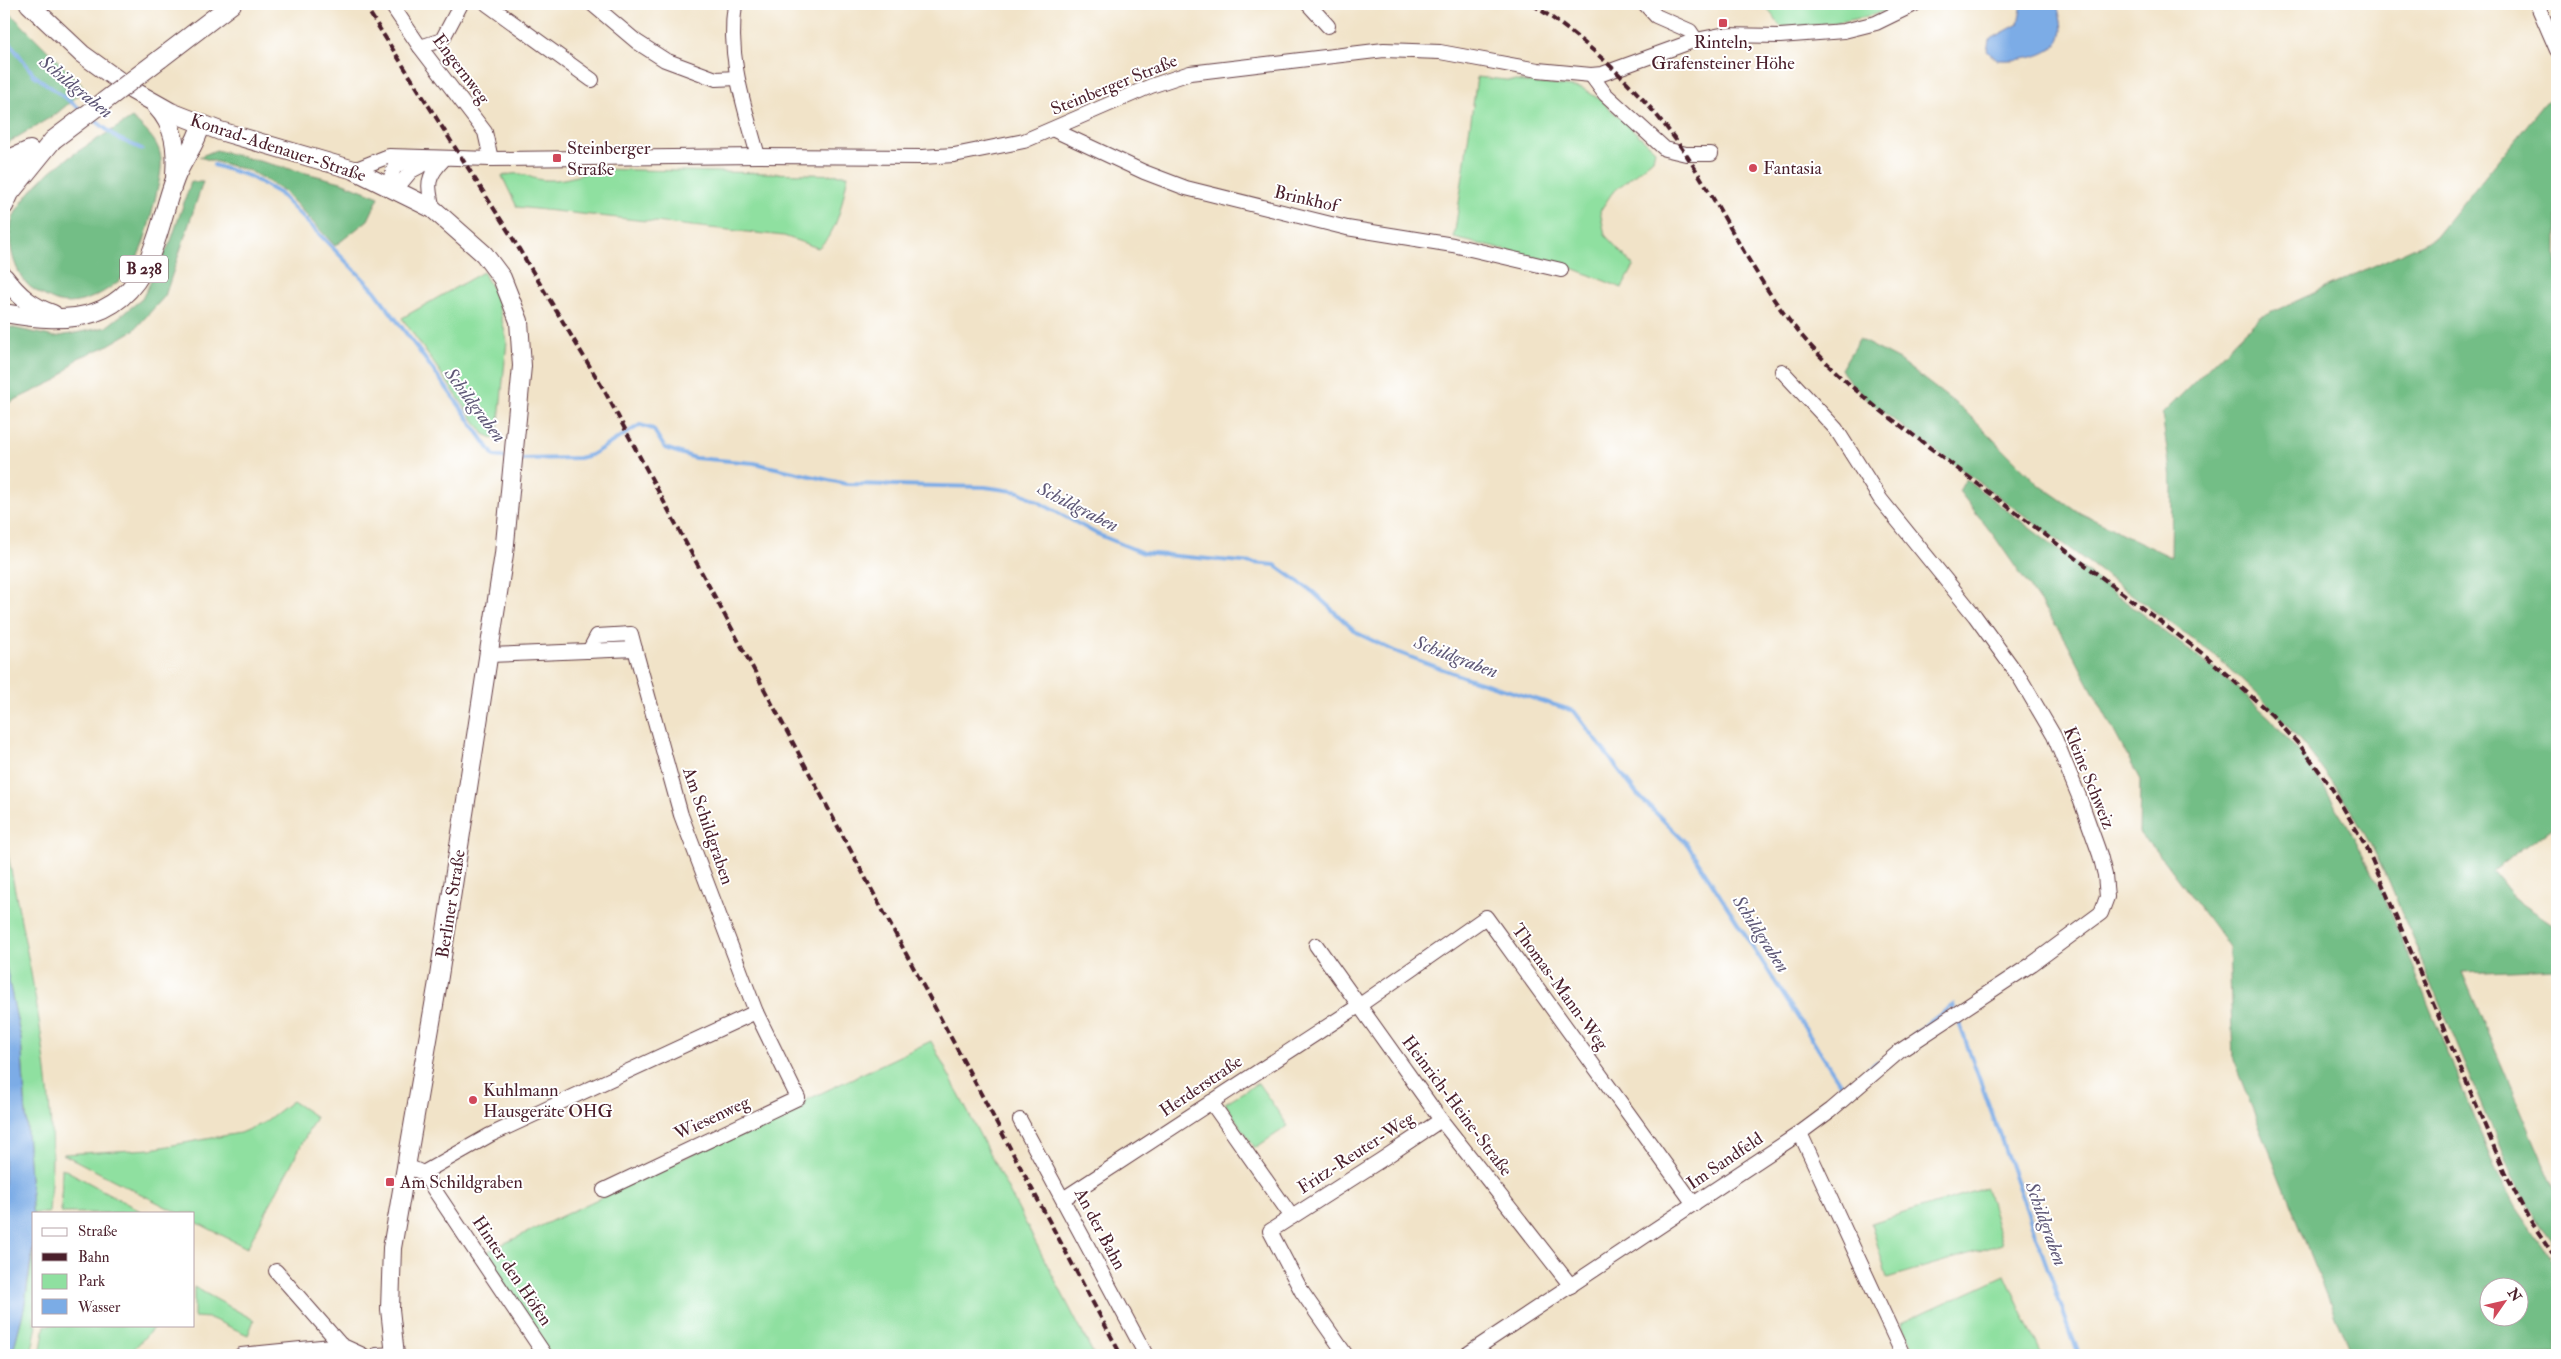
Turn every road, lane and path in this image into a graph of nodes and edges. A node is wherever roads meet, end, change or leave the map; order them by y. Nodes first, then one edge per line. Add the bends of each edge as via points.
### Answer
1 (29, 4) edge
2 (232, 4) edge
3 (392, 4) edge
4 (461, 4) edge
5 (487, 4) edge
6 (592, 4) edge
7 (735, 4) edge
8 (1308, 4) edge
9 (1645, 4) edge
10 (1915, 4) edge
11 (2537, 4) edge
12 (1328, 26) dead end
13 (1696, 40) junction
14 (420, 47) junction
15 (2557, 50) edge
16 (1591, 75) junction
17 (736, 78) junction
18 (592, 80) dead end
19 (150, 100) junction
20 (201, 124) junction
21 (1054, 130) junction
22 (53, 140) junction
23 (176, 147) junction
24 (1711, 154) dead end
25 (758, 156) junction
26 (409, 157) junction
27 (439, 159) junction
28 (491, 159) junction
29 (4, 161) edge
30 (354, 170) junction
31 (4, 178) edge
32 (175, 178) junction
33 (392, 188) junction
34 (4, 206) edge
35 (433, 209) junction
36 (1561, 270) dead end
37 (4, 277) edge
38 (4, 313) edge
39 (66, 319) junction
40 (1782, 371) dead end
41 (515, 459) joint
42 (489, 655) junction
43 (1316, 945) dead end
44 (1360, 1004) junction
45 (756, 1012) junction
46 (780, 1060) joint
47 (1211, 1102) junction
48 (1020, 1120) dead end
49 (1441, 1120) junction
50 (1800, 1133) junction
51 (406, 1166) junction
52 (423, 1172) junction
53 (604, 1190) dead end
54 (1063, 1199) junction
55 (1694, 1204) junction
56 (1292, 1217) junction
57 (276, 1271) dead end
58 (1571, 1286) junction
59 (341, 1345) junction
60 (241, 1355) edge
61 (363, 1355) edge
62 (376, 1355) edge
63 (395, 1355) edge
64 (546, 1355) edge
65 (1146, 1355) edge
66 (1346, 1355) edge
67 (1466, 1355) edge
68 (1903, 1355) edge

1 - 19 main road, Konrad-Adenauer-Straße via 82,54
2 - 22 main road, bridge
3 - 14 street, Engernweg
4 - 14 street via 442,40
5 - 18 street
6 - 17 street via 637,42 665,60 716,79
7 - 17 street via 732,46
8 - 12 street
9 - 13 street via 1656,16 1690,31
10 - 13 street, Steinberger Straße via 1876,23 1844,31 1780,36 1721,35
11 - 15 street
13 - 16 street, Steinberger Straße via 1602,74
14 - 28 street, Engernweg via 485,132
16 - 21 street, Steinberger Straße via 1538,70 1440,52 1366,52 1190,74 1151,86
16 - 24 street via 1605,94 1664,150
17 - 25 street
19 - 20 main road, Konrad-Adenauer-Straße
19 - 23 main road, B 238 via 167,121
20 - 23 main road via 186,130
20 - 30 main road, Konrad-Adenauer-Straße
20 - 32 main road, B 238 via 198,137
21 - 25 street, Steinberger Straße via 996,148 954,155
21 - 36 street, Brinkhof via 1186,188 1347,228 1453,245
22 - 29 main road
22 - 31 main road
22 - 34 main road via 10,193
23 - 32 main road, B 238
25 - 28 street, Steinberger Straße
26 - 27 street, Steinberger Straße
26 - 30 street, Steinberger Straße via 382,158
26 - 33 street via 394,168
27 - 28 street, Steinberger Straße
27 - 33 street, Steinberger Straße via 411,171
27 - 35 street via 429,180
30 - 33 main road, Konrad-Adenauer-Straße
32 - 39 main road, B 238 via 153,249 136,282 109,308
33 - 35 main road, Konrad-Adenauer-Straße
35 - 41 main road, Konrad-Adenauer-Straße via 484,254 502,278 519,321 522,366
37 - 39 main road via 19,296 32,305
38 - 39 main road, B 238
40 - 50 street, Kleine Schweiz via 1836,429 1880,500 1976,616 2020,678 2054,736 2080,799 2100,855 2107,897 2102,914 1900,1051
41 - 42 main road, Berliner Straße
42 - 45 street, Am Schildgraben via 635,649 680,815
42 - 51 main road, Berliner Straße
43 - 44 street, Heinrich-Heine-Straße
44 - 47 street, Herderstraße
44 - 49 street, Heinrich-Heine-Straße
44 - 55 street, Thomas-Mann-Weg via 1486,917
45 - 46 street, Am Schildgraben
45 - 52 street via 490,1135
46 - 53 street, Wiesenweg via 798,1098
47 - 54 street, Herderstraße
47 - 56 street, Fritz-Reuter-Weg
48 - 54 street, An der Bahn
49 - 56 street, Fritz-Reuter-Weg
49 - 58 street, Heinrich-Heine-Straße
50 - 55 street, Im Sandfeld
50 - 68 street
51 - 52 street
51 - 63 main road, Berliner Straße via 392,1248 390,1309
52 - 64 street, Hinter den Höfen
54 - 65 street, An der Bahn
55 - 58 street, Im Sandfeld
56 - 66 street, Fritz-Reuter-Weg via 1270,1231 1302,1292
57 - 59 street
58 - 67 street, Im Sandfeld
59 - 60 street
59 - 61 street
62 - 63 street

